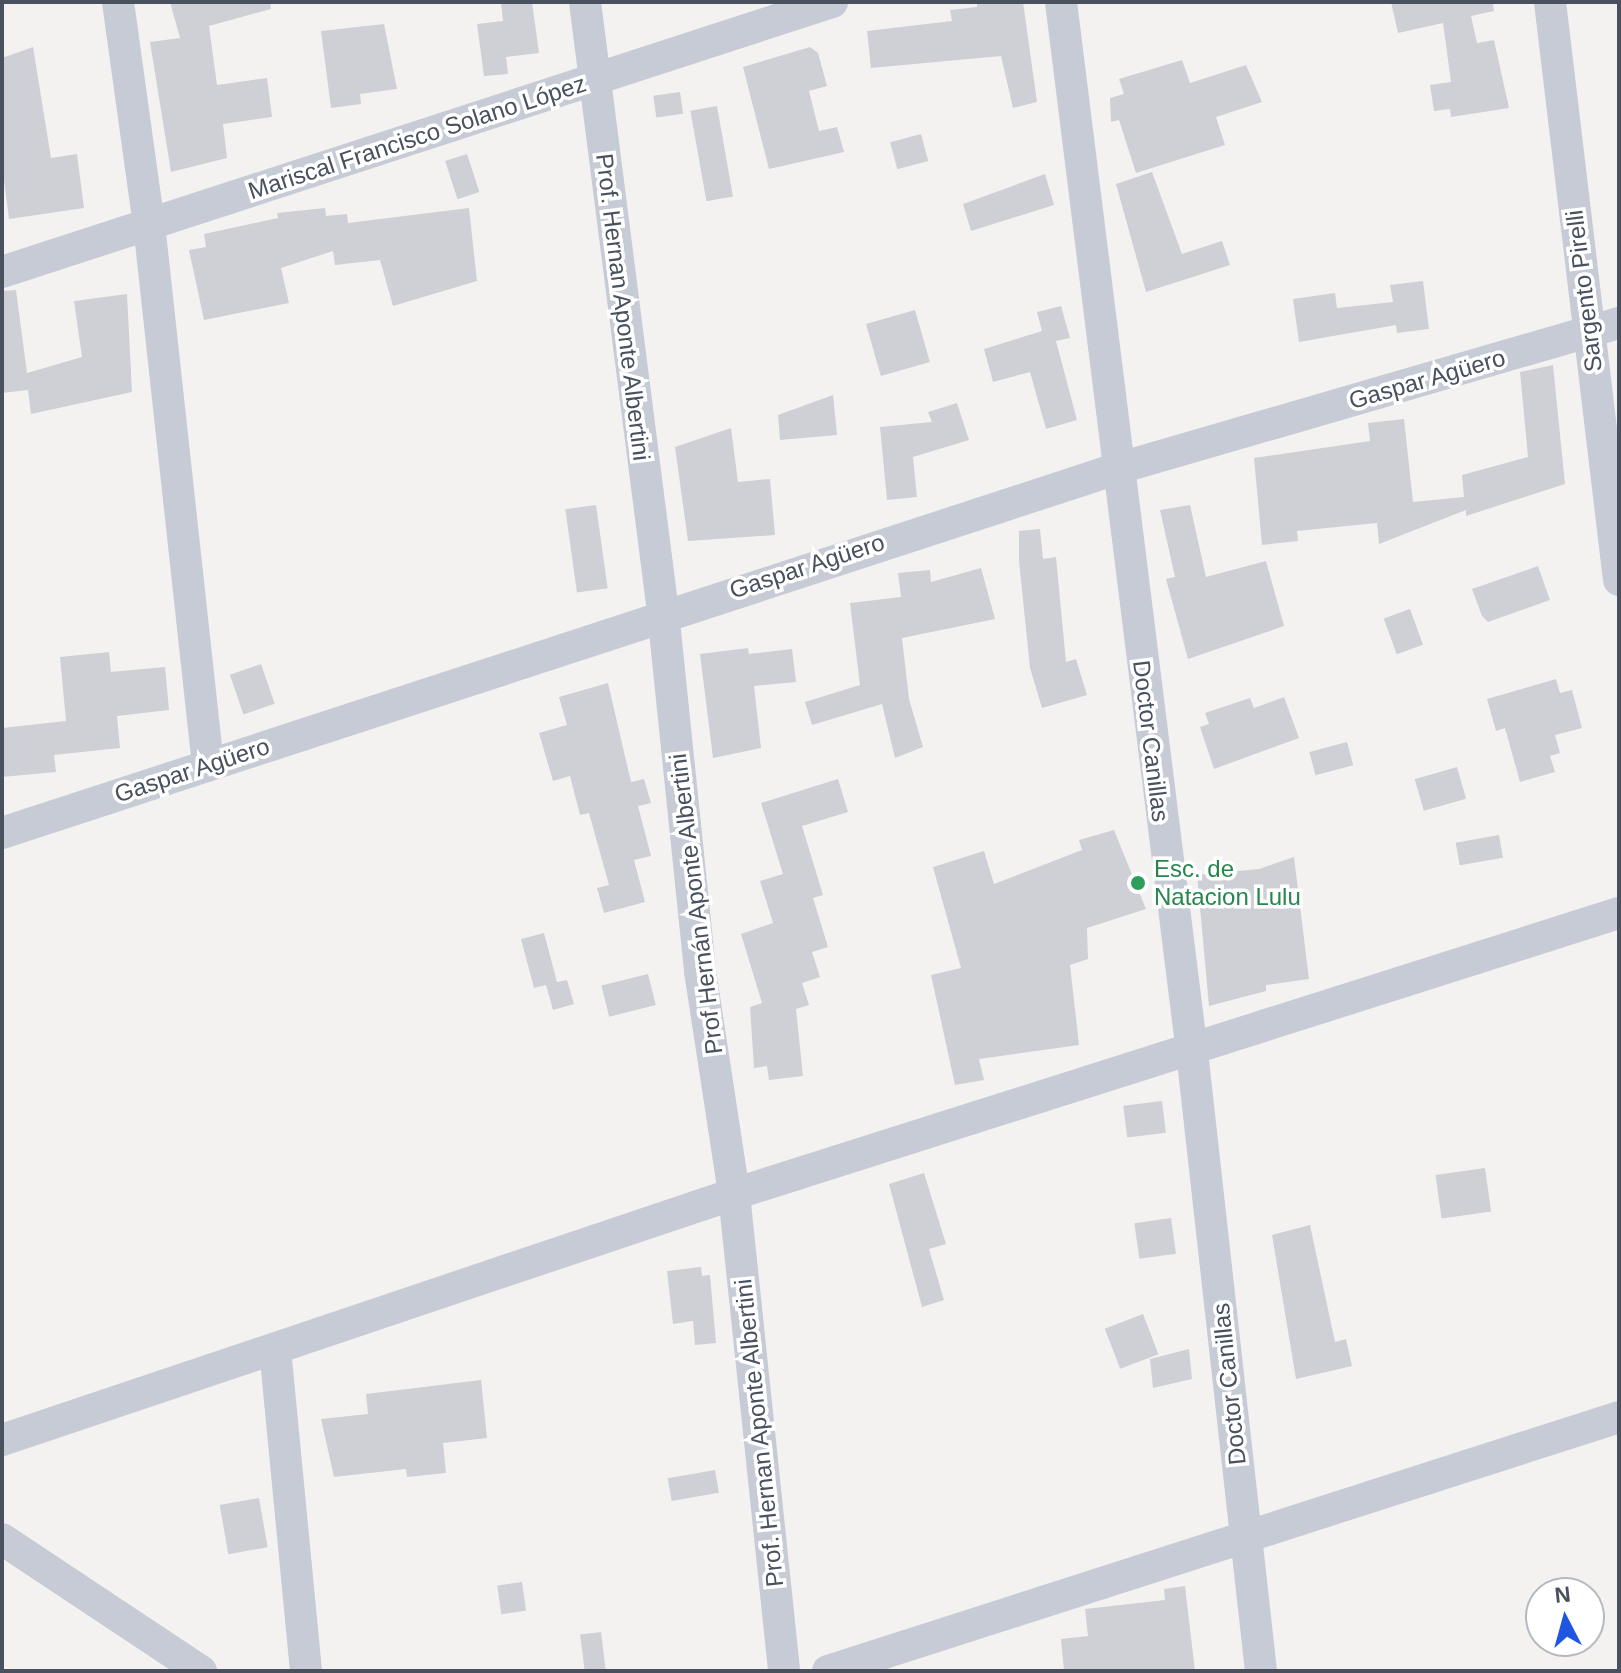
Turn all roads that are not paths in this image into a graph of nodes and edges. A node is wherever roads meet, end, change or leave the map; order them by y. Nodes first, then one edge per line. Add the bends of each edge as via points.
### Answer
1 (118, 2) edge
2 (585, 2) edge
3 (832, 2) edge
4 (1061, 2) edge
5 (1550, 2) edge
6 (593, 80) junction
7 (149, 224) junction
8 (2, 272) edge
9 (1604, 328) edge
10 (1116, 469) junction
11 (1619, 580) edge
12 (663, 612) junction
13 (208, 765) junction
14 (2, 833) edge
15 (1619, 913) edge
16 (1192, 1052) junction
17 (734, 1194) junction
18 (275, 1349) junction
19 (1619, 1417) edge
20 (2, 1440) edge
21 (1246, 1537) junction
22 (2, 1539) edge
23 (201, 1671) edge
24 (306, 1671) edge
25 (784, 1671) edge
26 (828, 1671) edge
27 (1261, 1671) edge

1 - 7 street
2 - 6 street, Prof. Hernan Aponte Albertini
3 - 6 street, Mariscal Francisco Solano López
4 - 10 street, Doctor Canillas
5 - 9 street, Sargento Pirelli
6 - 7 street, Mariscal Francisco Solano López
6 - 12 street, Prof. Hernan Aponte Albertini
7 - 8 street, Mariscal Francisco Solano López
7 - 13 street
9 - 10 street, Gaspar Agüero
9 - 11 street, Sargento Pirelli
10 - 12 street, Gaspar Agüero
10 - 16 street, Doctor Canillas
12 - 13 street, Gaspar Agüero
12 - 17 street, Prof Hernán Aponte Albertini via 700,971
13 - 14 street, Gaspar Agüero
15 - 16 street
16 - 17 street
16 - 21 street, Doctor Canillas
17 - 18 street
17 - 25 street, Prof. Hernan Aponte Albertini
18 - 20 street
18 - 24 street
19 - 21 street
21 - 26 street
21 - 27 street, Doctor Canillas
22 - 23 street

